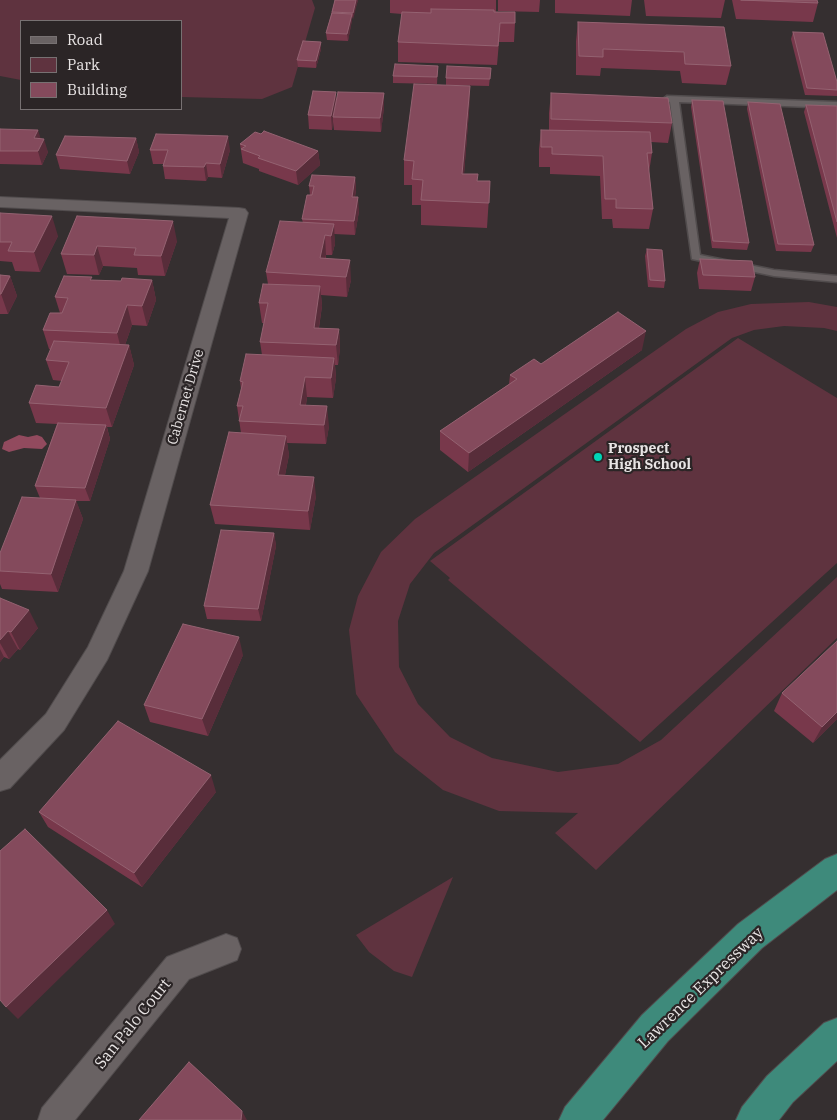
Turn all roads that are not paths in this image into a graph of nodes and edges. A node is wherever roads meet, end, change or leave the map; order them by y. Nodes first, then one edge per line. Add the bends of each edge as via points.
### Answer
1 (655, 98) edge
2 (674, 99) junction
3 (837, 105) edge
4 (0, 202) edge
5 (837, 279) edge
6 (0, 779) edge
7 (837, 870) edge
8 (226, 948) dead end
9 (837, 1036) edge
10 (54, 1120) edge
11 (578, 1120) edge
12 (755, 1120) edge

1 - 2 lane
2 - 3 lane
2 - 5 lane via 695,257 774,274
4 - 6 street, Cabernet Drive via 239,213 136,571 98,653 55,722
7 - 11 highway, Lawrence Expressway via 750,936 656,1028
8 - 10 street, San Palo Court via 178,968
9 - 12 highway via 780,1089

